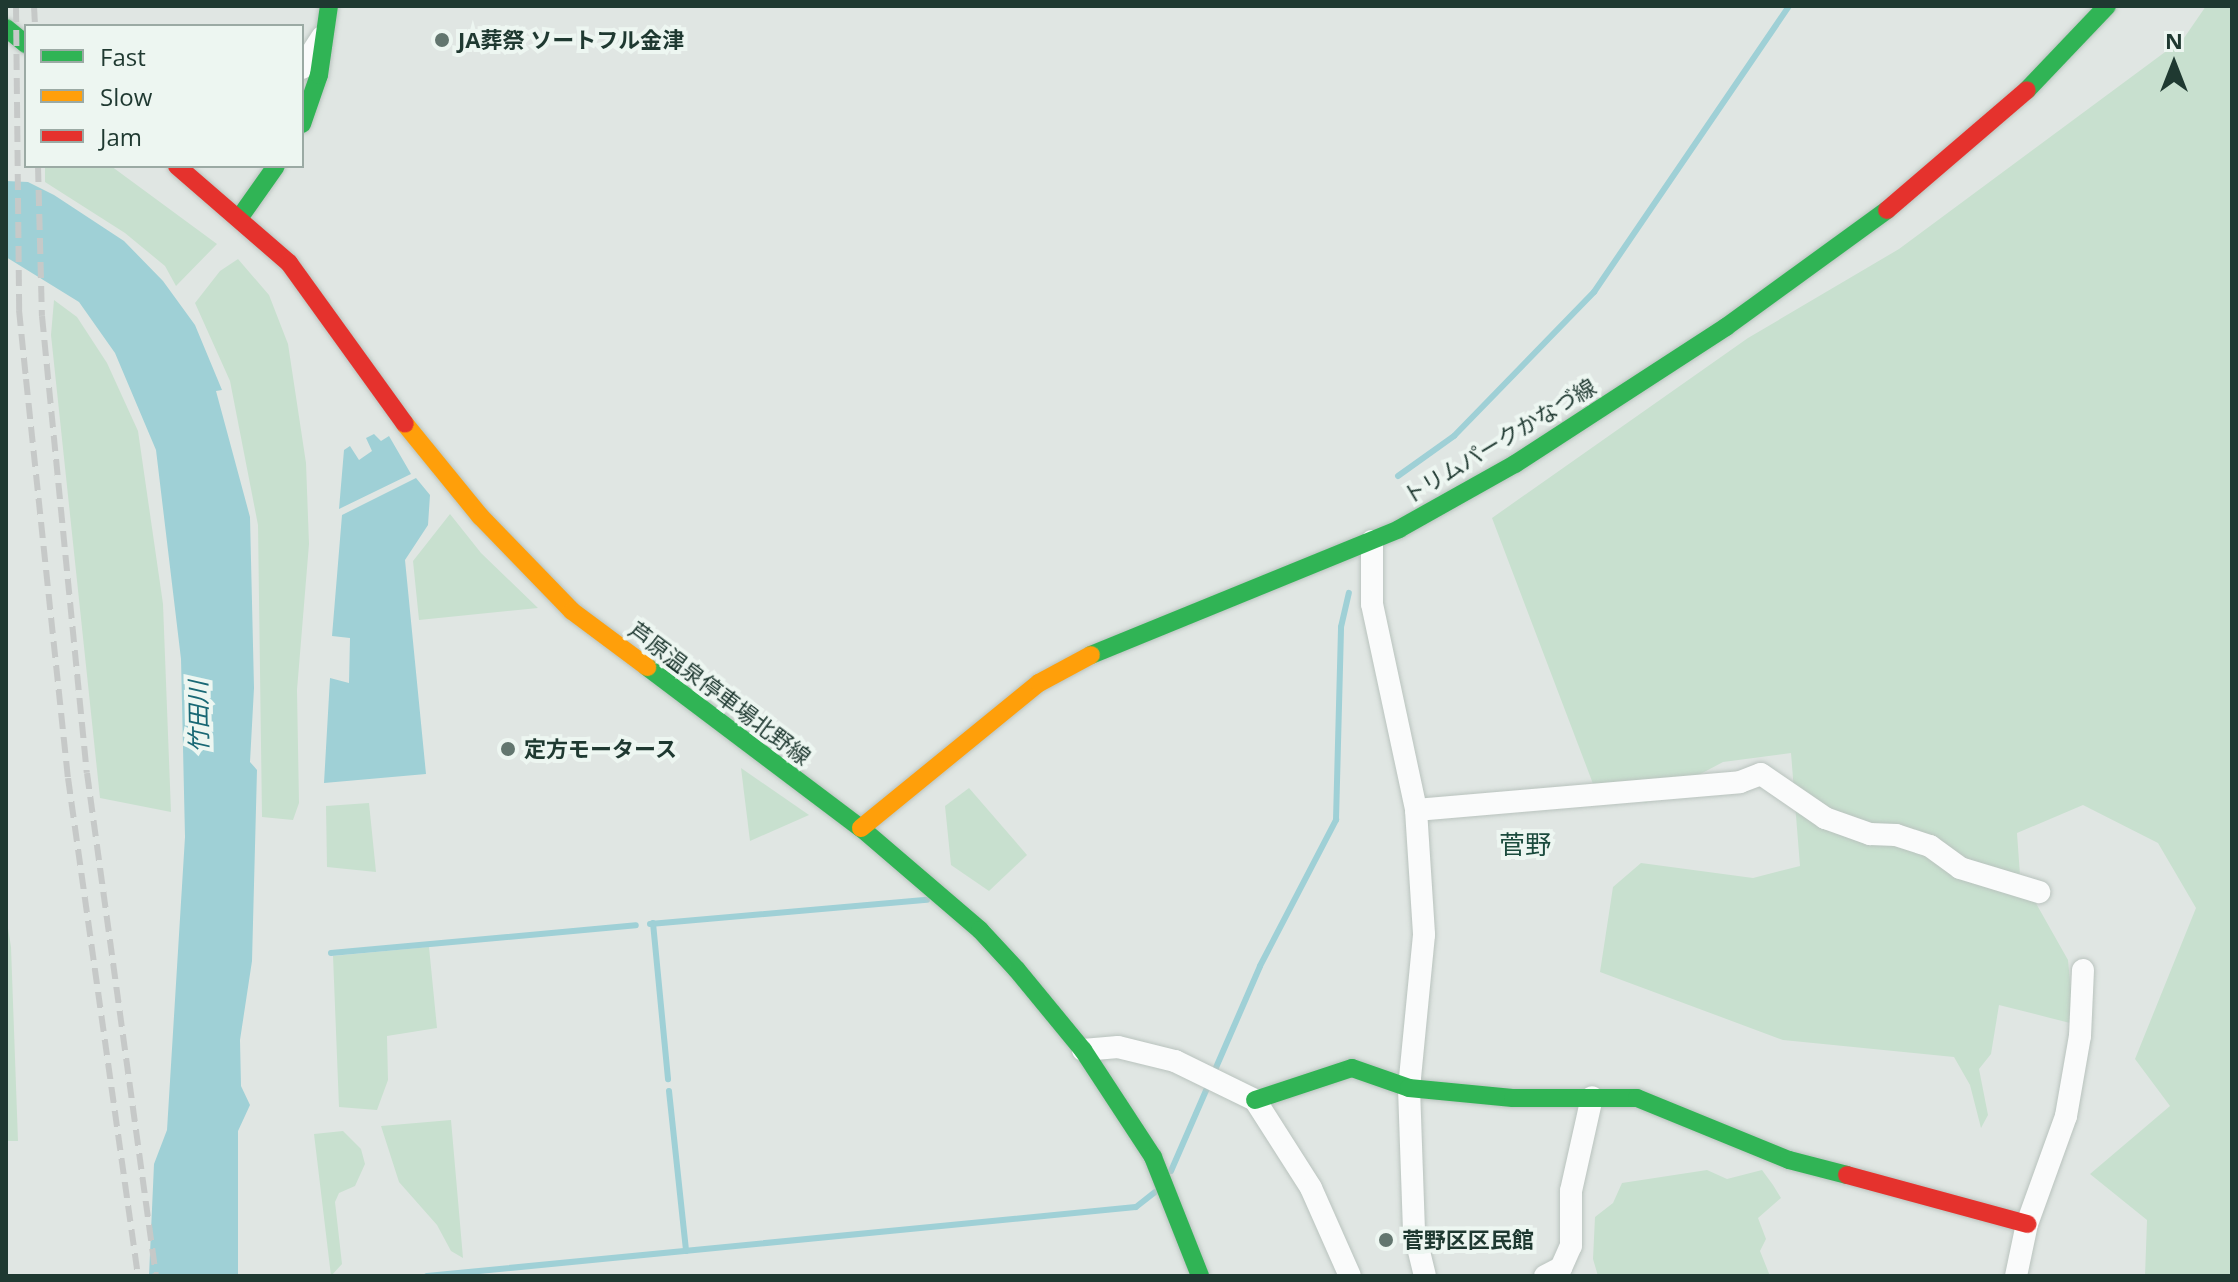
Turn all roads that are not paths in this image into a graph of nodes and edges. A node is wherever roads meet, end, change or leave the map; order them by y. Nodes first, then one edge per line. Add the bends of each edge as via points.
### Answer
1 (329, 6) edge
2 (2107, 6) edge
3 (6, 28) edge
4 (327, 30) junction
5 (24, 42) edge
6 (304, 65) edge
7 (304, 118) edge
8 (179, 168) edge
9 (275, 168) edge
10 (240, 217) junction
11 (1372, 541) junction
12 (1416, 810) junction
13 (861, 828) junction
14 (2039, 892) dead end
15 (2083, 970) dead end
16 (1083, 1050) junction
17 (1409, 1088) junction
18 (1592, 1097) junction
19 (1255, 1100) junction
20 (2027, 1224) junction
21 (1200, 1276) edge
22 (1350, 1276) edge
23 (1425, 1276) edge
24 (1545, 1276) edge
25 (2016, 1276) edge

1 - 4 main road
2 - 11 main road, トリムパークかなづ線 via 2058,62 1916,189 1726,327 1515,464
3 - 5 main road
4 - 6 street
4 - 7 main road
8 - 10 main road, 芦原温泉停車場北野線
9 - 10 main road
10 - 13 main road, 芦原温泉停車場北野線 via 289,263 389,404 480,516 551,591
11 - 12 street via 1372,604
11 - 13 main road, トリムパークかなづ線 via 1085,657 1007,706
12 - 14 street via 1740,782 1761,774 1825,818 1930,846 1960,868
12 - 17 street via 1424,935
13 - 16 main road, 芦原温泉停車場北野線 via 980,930
15 - 20 street via 2080,1036 2066,1116
16 - 19 street via 1118,1047 1175,1061
16 - 21 main road, 芦原温泉停車場北野線 via 1153,1157
17 - 18 main road via 1513,1098
17 - 19 main road via 1352,1068
17 - 23 street via 1414,1231
18 - 20 main road via 1637,1098 1789,1160
18 - 24 street via 1571,1191 1571,1246 1561,1268
19 - 22 street via 1311,1188
20 - 25 street

